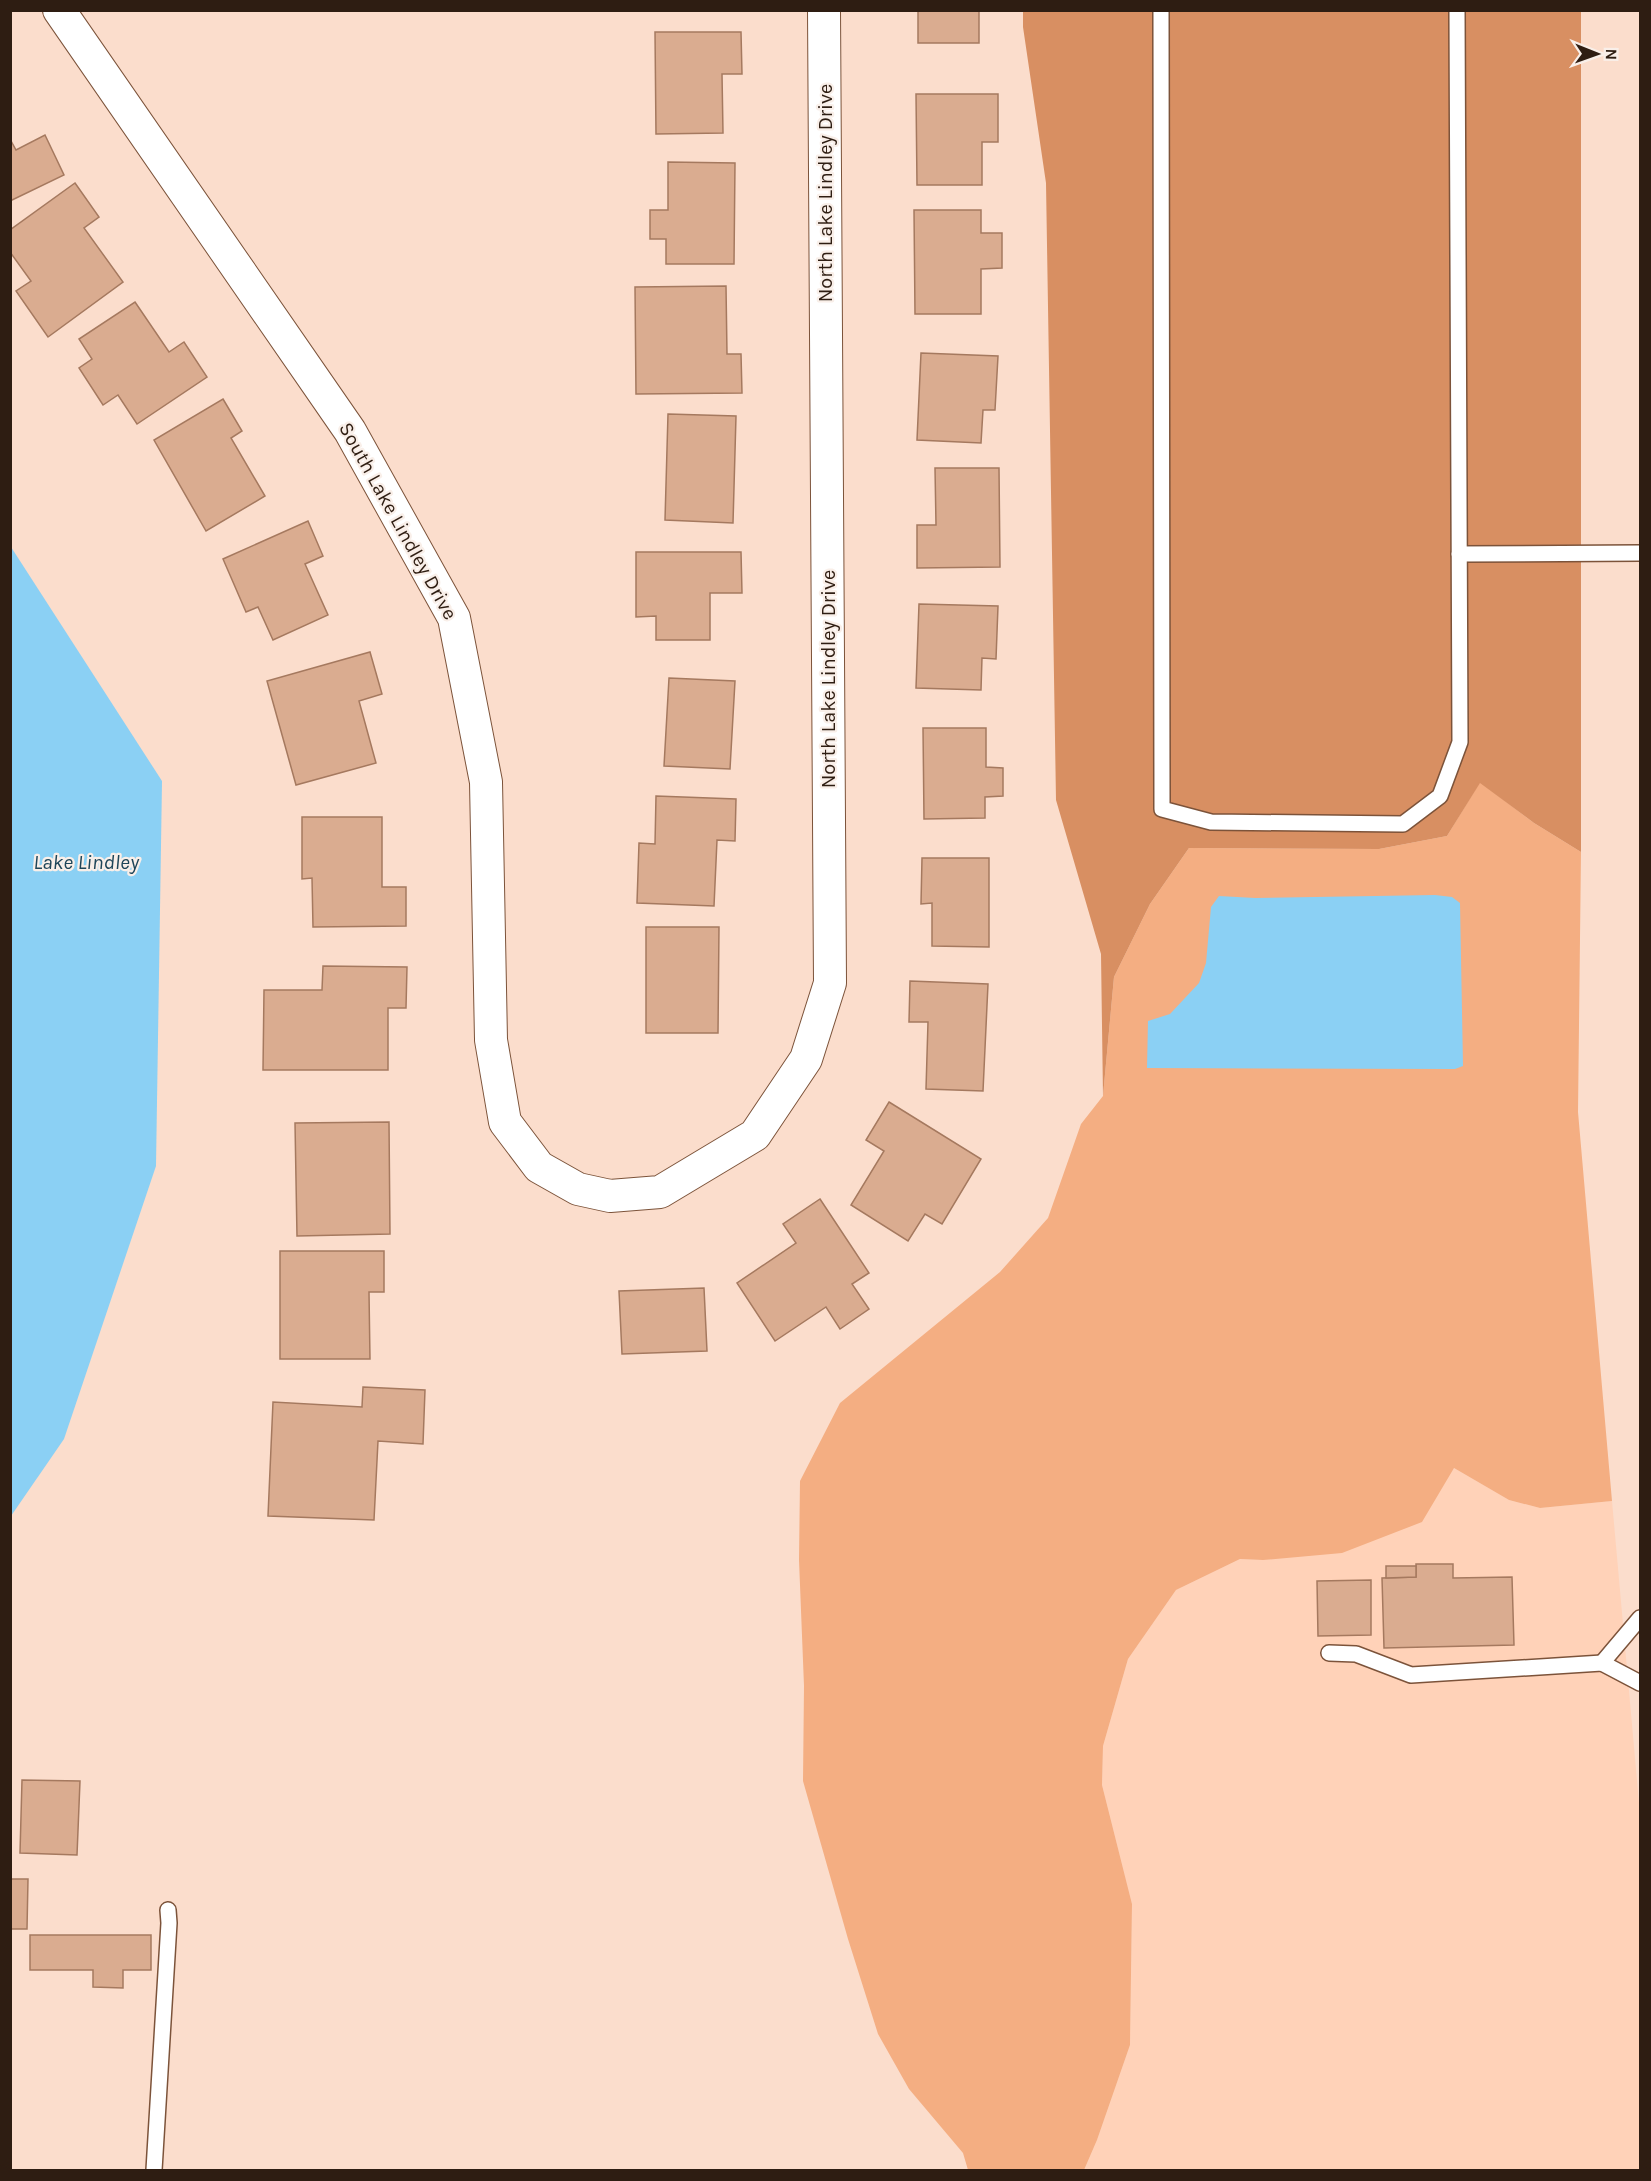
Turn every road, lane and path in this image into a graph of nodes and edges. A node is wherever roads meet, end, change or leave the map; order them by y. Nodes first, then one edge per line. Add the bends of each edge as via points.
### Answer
1 (59, 10) edge
2 (824, 10) edge
3 (1161, 10) edge
4 (1457, 10) edge
5 (1641, 553) edge
6 (1459, 554) junction
7 (578, 1189) joint
8 (1641, 1618) edge
9 (1329, 1653) dead end
10 (1602, 1663) junction
11 (1641, 1683) edge
12 (168, 1910) dead end
13 (154, 2170) edge

1 - 7 street, South Lake Lindley Drive via 350,430 454,618 486,782 491,1040 505,1122 539,1167
2 - 7 street, North Lake Lindley Drive via 830,983 806,1059 755,1135 660,1192 610,1196
3 - 6 lane via 1162,809 1211,822 1403,824 1440,796 1460,742
4 - 6 lane
5 - 6 lane
8 - 10 lane
9 - 10 lane via 1356,1654 1411,1675
10 - 11 lane
12 - 13 lane

